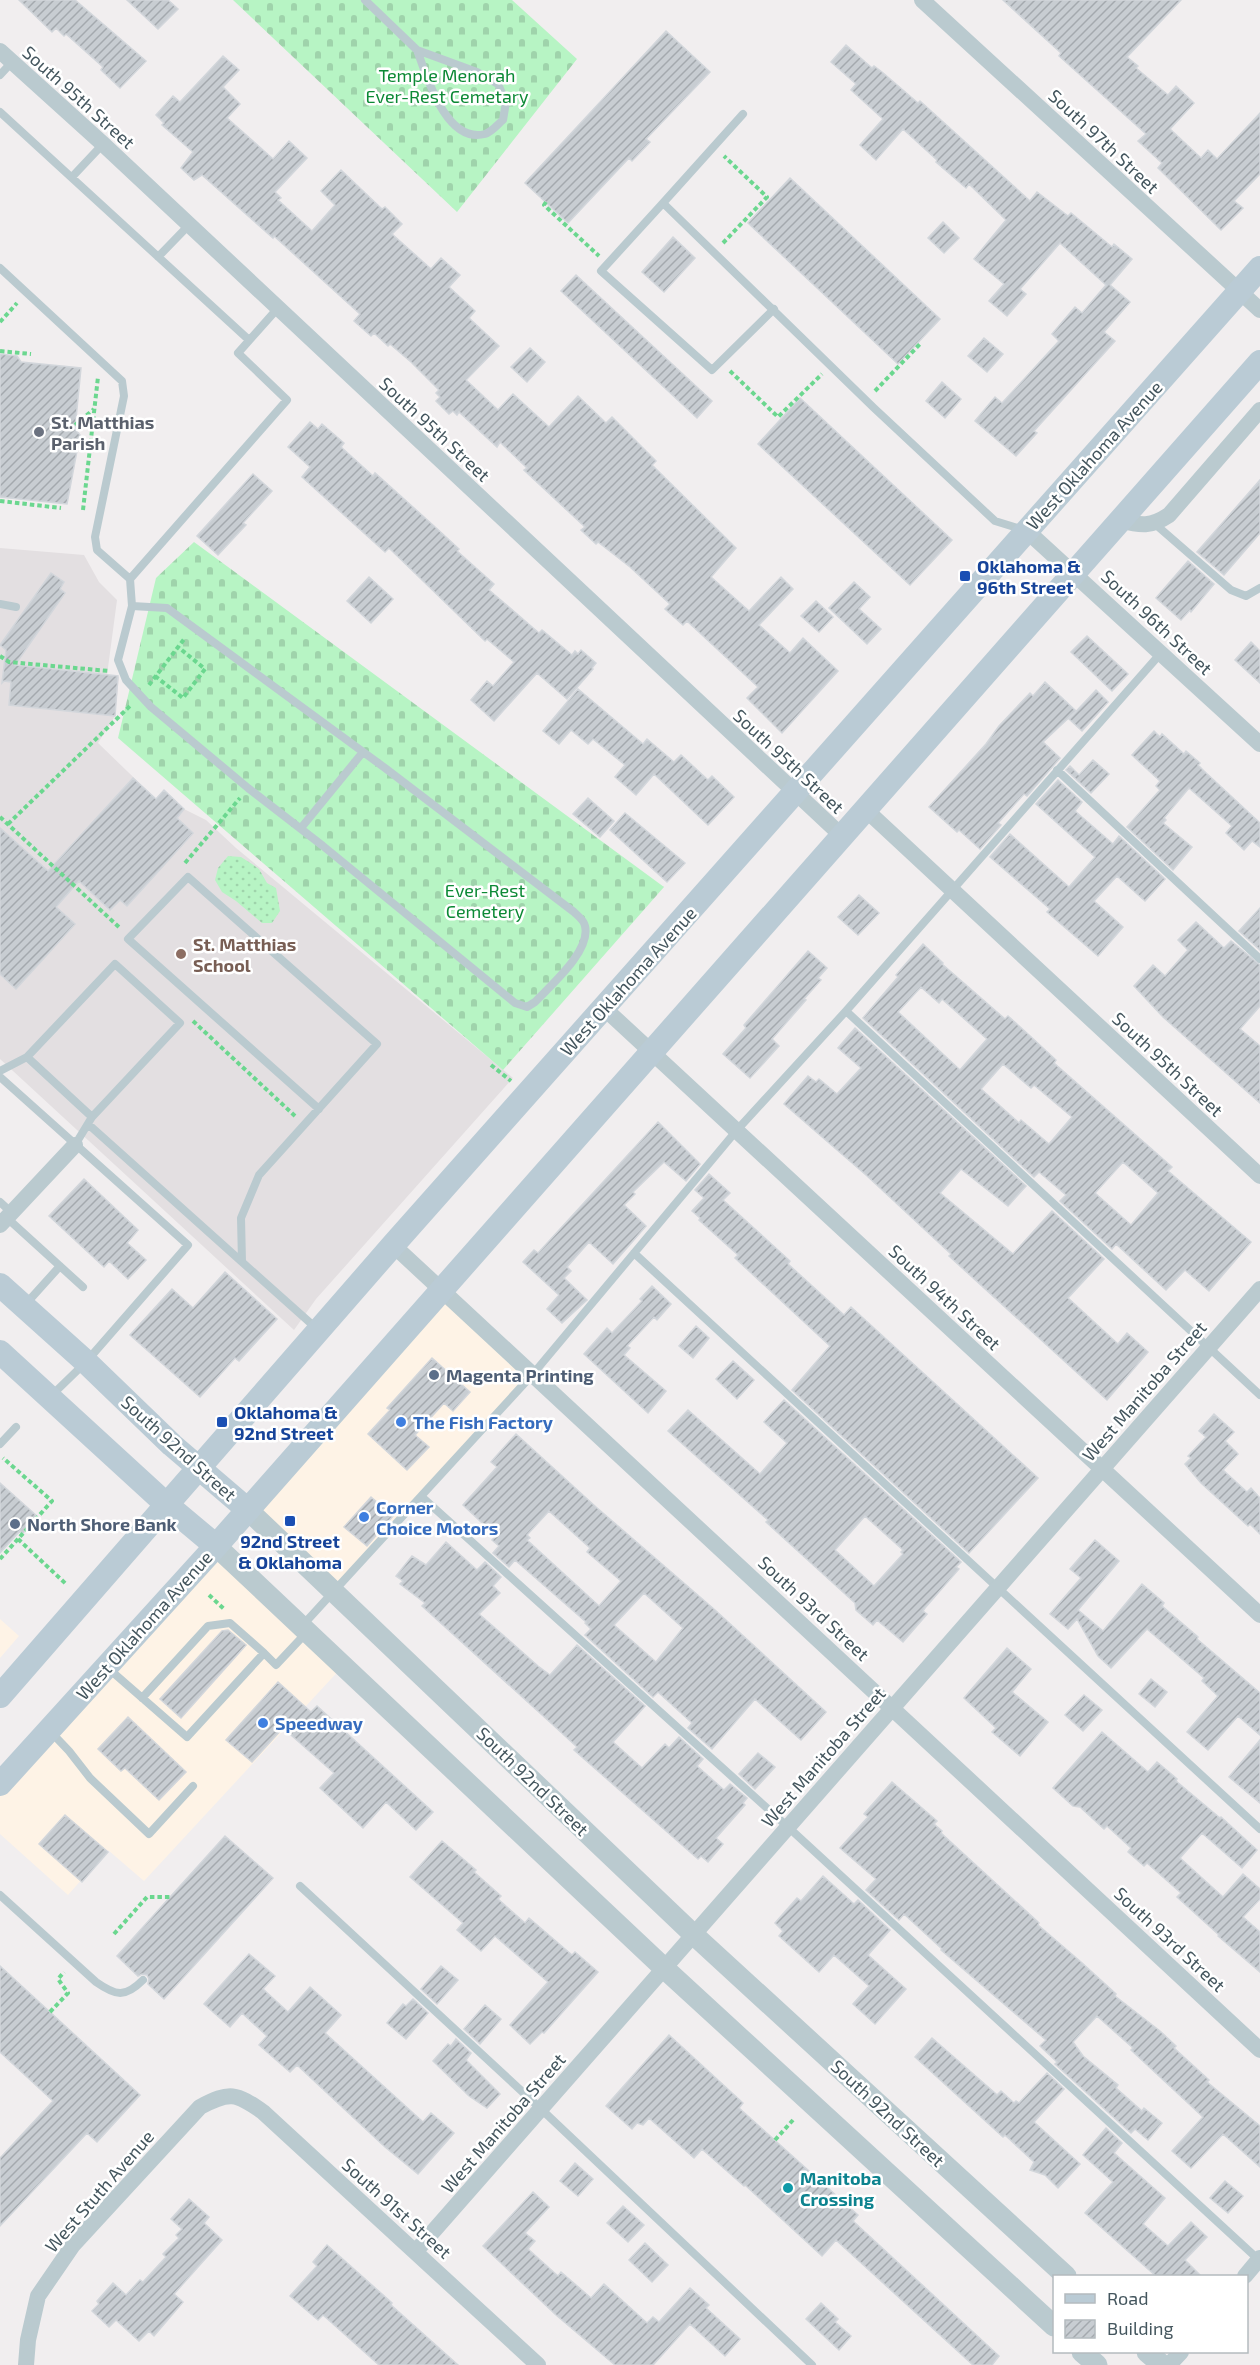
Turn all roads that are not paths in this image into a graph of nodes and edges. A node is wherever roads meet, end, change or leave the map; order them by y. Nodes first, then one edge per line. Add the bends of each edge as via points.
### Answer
1 (365, 0) edge
2 (922, 0) edge
3 (417, 50) junction
4 (4, 63) edge
5 (0, 112) edge
6 (743, 114) dead end
7 (103, 144) junction
8 (72, 177) junction
9 (663, 203) junction
10 (189, 225) junction
11 (158, 257) junction
12 (0, 268) edge
13 (1260, 268) edge
14 (1239, 292) junction
15 (278, 308) junction
16 (774, 309) junction
17 (1260, 310) edge
18 (249, 340) junction
19 (1260, 362) edge
20 (1260, 410) edge
21 (1120, 520) junction
22 (1155, 524) junction
23 (1027, 531) junction
24 (1074, 572) junction
25 (130, 579) junction
26 (1260, 588) edge
27 (0, 604) edge
28 (132, 606) junction
29 (16, 607) dead end
30 (1161, 652) junction
31 (1260, 744) edge
32 (363, 752) junction
33 (1056, 770) junction
34 (795, 793) junction
35 (865, 809) junction
36 (301, 828) junction
37 (842, 836) junction
38 (953, 889) junction
39 (1260, 958) edge
40 (604, 1008) junction
41 (846, 1011) junction
42 (652, 1050) junction
43 (27, 1057) junction
44 (0, 1071) edge
45 (0, 1077) edge
46 (319, 1109) junction
47 (90, 1120) junction
48 (737, 1130) junction
49 (75, 1145) junction
50 (1260, 1176) edge
51 (5, 1214) edge
52 (393, 1245) junction
53 (634, 1253) junction
54 (242, 1262) junction
55 (60, 1266) junction
56 (0, 1285) edge
57 (83, 1287) dead end
58 (442, 1288) junction
59 (1260, 1289) edge
60 (24, 1306) junction
61 (319, 1330) junction
62 (1208, 1347) junction
63 (0, 1352) edge
64 (86, 1362) junction
65 (532, 1374) junction
66 (1260, 1395) edge
67 (49, 1397) junction
68 (16, 1427) dead end
69 (0, 1444) edge
70 (200, 1467) junction
71 (1102, 1469) junction
72 (422, 1497) junction
73 (166, 1506) junction
74 (248, 1510) junction
75 (216, 1546) junction
76 (998, 1587) junction
77 (335, 1592) junction
78 (1260, 1615) edge
79 (305, 1630) junction
80 (264, 1653) junction
81 (106, 1667) junction
82 (0, 1696) edge
83 (142, 1698) junction
84 (893, 1707) junction
85 (49, 1730) junction
86 (0, 1784) edge
87 (194, 1786) dead end
88 (788, 1827) junction
89 (1260, 1829) edge
90 (300, 1886) dead end
91 (0, 1895) edge
92 (694, 1935) junction
93 (665, 1969) junction
94 (143, 1980) dead end
95 (1260, 2050) edge
96 (222, 2095) joint
97 (542, 2109) junction
98 (416, 2251) junction
99 (1260, 2260) edge
100 (1064, 2275) edge
101 (1247, 2275) edge
102 (1053, 2325) edge
103 (1083, 2353) edge
104 (1148, 2353) edge
105 (1179, 2353) edge
106 (26, 2365) edge
107 (538, 2365) edge
108 (812, 2365) edge
109 (1097, 2365) edge
110 (1162, 2365) edge
111 (1169, 2365) edge

1 - 3 lane
2 - 14 street, South 97th Street
3 - 3 lane via 440,105 455,127 471,135 487,134 503,120 506,102 498,84
4 - 7 street, South 95th Street
5 - 8 lane
6 - 9 lane
7 - 8 lane
7 - 10 street, South 95th Street
8 - 11 lane
9 - 16 lane
9 - 16 lane via 601,271 712,370
10 - 11 lane
10 - 15 street, South 95th Street
11 - 18 lane
12 - 25 lane via 122,381 124,396 95,537 97,550
13 - 14 main road, West Oklahoma Avenue
14 - 17 street, South 97th Street
14 - 23 main road, West Oklahoma Avenue
15 - 18 lane
15 - 34 street, South 95th Street
16 - 23 lane via 995,521
18 - 25 lane via 238,353 287,400
19 - 21 main road, West Oklahoma Avenue
20 - 22 street via 1169,515
21 - 22 street via 1137,525
21 - 24 main road, West Oklahoma Avenue
22 - 26 lane via 1231,590 1246,596
23 - 24 street, South 96th Street
23 - 34 main road, West Oklahoma Avenue
24 - 30 street, South 96th Street
24 - 35 main road, West Oklahoma Avenue
25 - 28 lane
27 - 29 lane
28 - 32 lane via 167,608
28 - 36 lane via 118,660 126,680 151,706
30 - 31 street, South 96th Street
30 - 33 lane
32 - 36 lane
32 - 36 lane via 574,912 585,923 582,950 535,1002 527,1007 515,1003
33 - 38 lane
33 - 39 lane
34 - 37 street, South 95th Street
34 - 40 main road, West Oklahoma Avenue
35 - 37 main road, West Oklahoma Avenue
35 - 38 street, South 95th Street
37 - 42 main road, West Oklahoma Avenue
38 - 41 lane
38 - 50 street, South 95th Street
40 - 42 street, South 94th Street
40 - 52 main road, West Oklahoma Avenue
41 - 48 lane
41 - 62 lane
42 - 48 street, South 94th Street
42 - 58 main road, West Oklahoma Avenue
43 - 44 lane
43 - 47 lane
43 - 47 lane via 115,964 180,1023
45 - 49 lane
46 - 46 lane via 128,939 188,877 377,1044
46 - 54 lane via 259,1175 241,1218
47 - 49 lane
47 - 54 lane
48 - 53 lane
48 - 71 street, South 94th Street
49 - 51 street
49 - 64 lane via 188,1245
51 - 55 lane
52 - 58 street, South 93rd Street
52 - 61 main road, West Oklahoma Avenue
53 - 65 lane
53 - 76 lane
54 - 61 lane
55 - 57 lane
55 - 60 lane
56 - 60 main road, South 92nd Street
58 - 65 street, South 93rd Street
58 - 74 main road, West Oklahoma Avenue
59 - 62 street, West Manitoba Street
60 - 64 main road, South 92nd Street
61 - 70 main road, West Oklahoma Avenue
62 - 66 lane
62 - 71 street, West Manitoba Street
63 - 67 main road
64 - 67 lane
64 - 70 main road, South 92nd Street
65 - 72 lane
65 - 84 street, South 93rd Street
67 - 73 main road
68 - 69 lane
70 - 73 main road, West Oklahoma Avenue
70 - 74 main road, South 92nd Street
71 - 76 street, West Manitoba Street
71 - 78 street, South 94th Street
72 - 77 lane
72 - 88 lane
73 - 75 main road
73 - 82 main road, West Oklahoma Avenue
74 - 75 main road, West Oklahoma Avenue
74 - 77 street, South 92nd Street
75 - 79 street
75 - 81 main road, West Oklahoma Avenue
76 - 84 street, West Manitoba Street
76 - 89 lane
77 - 79 lane
77 - 92 street, South 92nd Street
79 - 80 lane via 276,1665
79 - 93 street
80 - 83 lane via 230,1623 208,1626
80 - 83 lane via 187,1737
81 - 83 lane
81 - 85 main road, West Oklahoma Avenue
84 - 88 street, West Manitoba Street
84 - 95 street, South 93rd Street
85 - 86 main road, West Oklahoma Avenue
85 - 87 lane via 90,1778 149,1834
88 - 92 street, West Manitoba Street
88 - 99 lane
90 - 97 lane
91 - 94 lane via 111,1993 133,1990
92 - 93 street, West Manitoba Street
92 - 100 street, South 92nd Street
93 - 97 street, West Manitoba Street
93 - 102 street
96 - 98 street, South 91st Street via 243,2098 263,2112
96 - 106 street, West Stuth Avenue via 200,2107 73,2245 38,2296
97 - 98 street, West Manitoba Street
97 - 108 lane
98 - 107 street, South 91st Street
99 - 101 street
103 - 109 street
104 - 110 street
105 - 111 street

